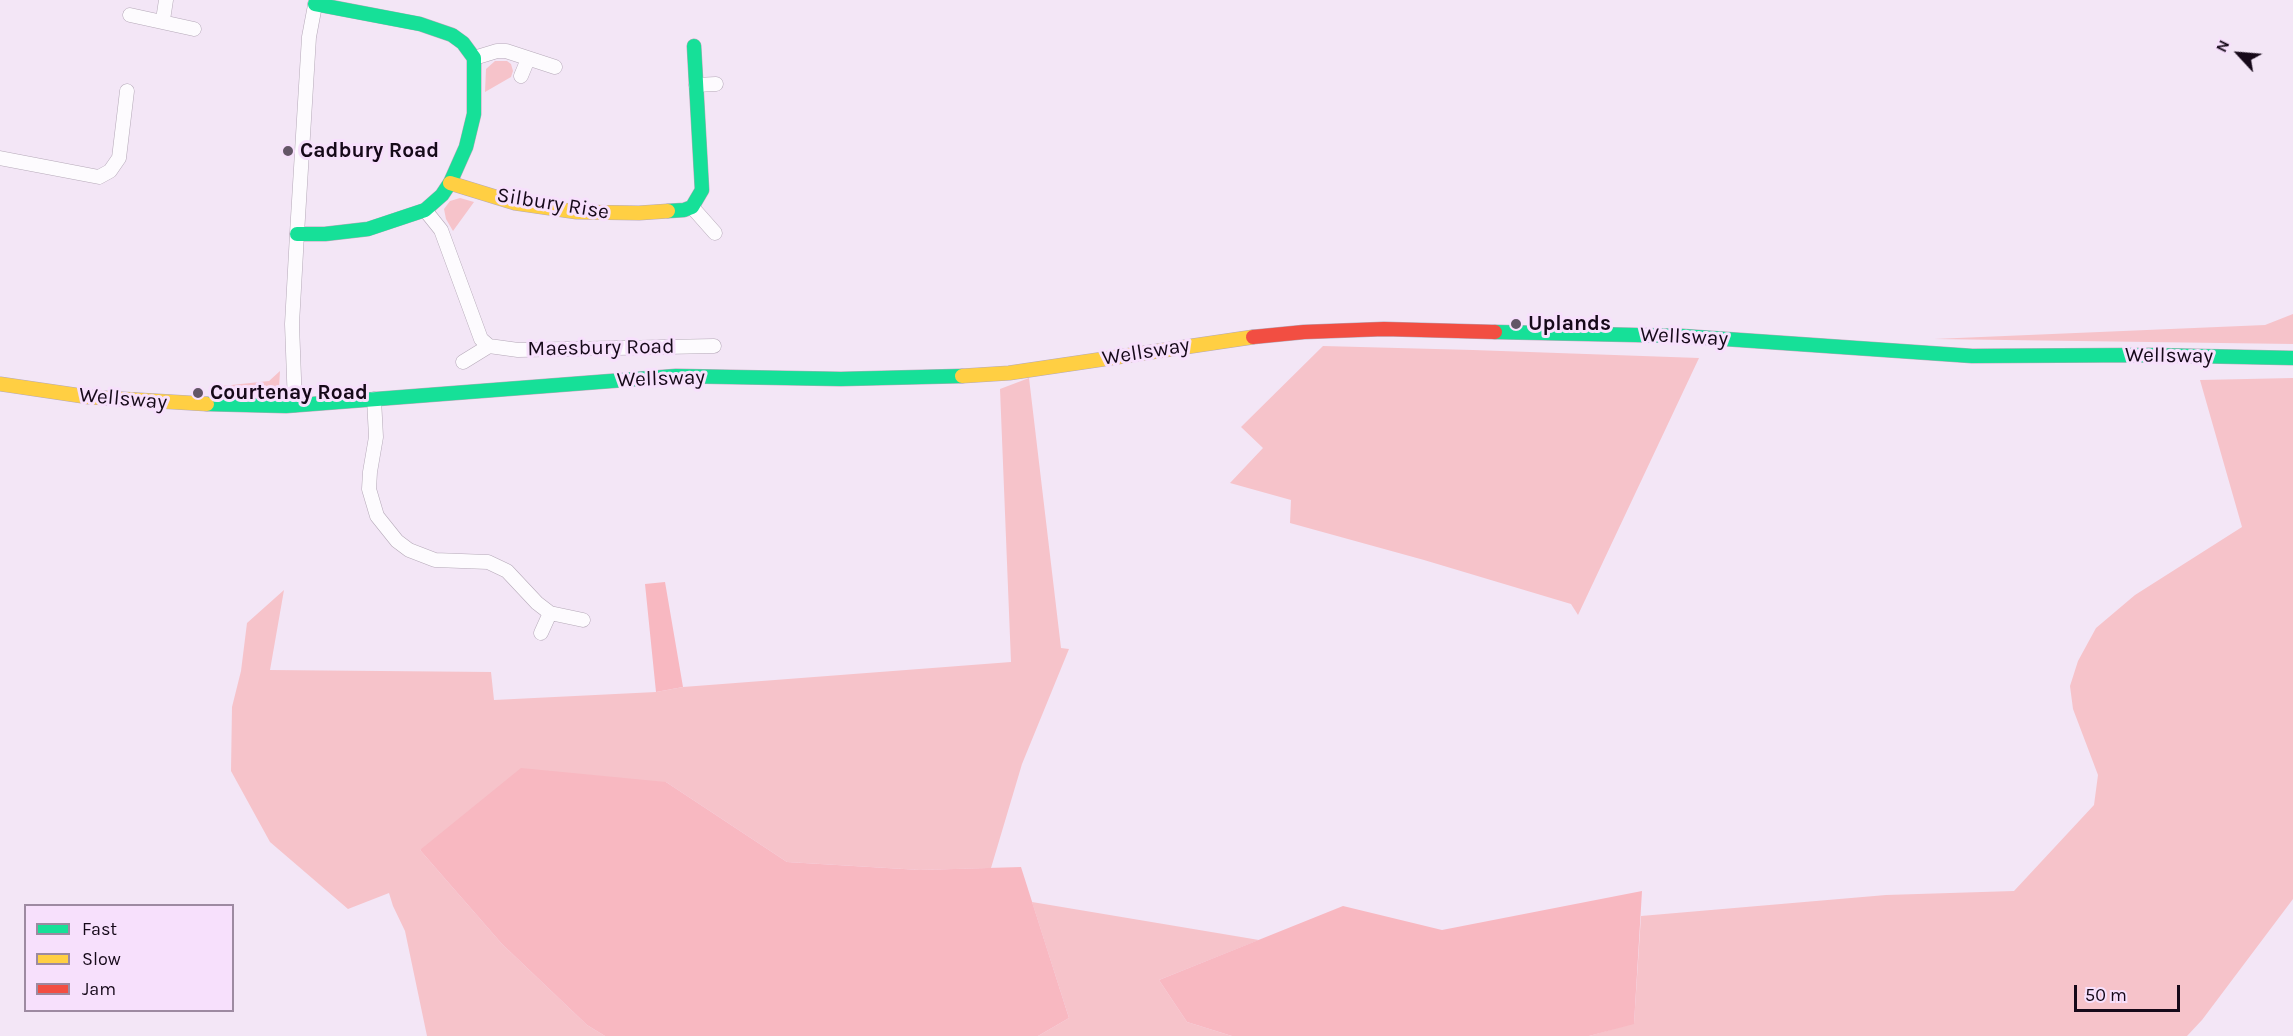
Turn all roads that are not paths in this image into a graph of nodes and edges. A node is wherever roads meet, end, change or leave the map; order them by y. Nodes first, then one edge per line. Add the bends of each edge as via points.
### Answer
1 (166, 0) edge
2 (315, 2) edge
3 (130, 15) dead end
4 (163, 21) junction
5 (194, 29) dead end
6 (694, 46) dead end
7 (474, 58) junction
8 (528, 59) junction
9 (555, 68) dead end
10 (521, 76) dead end
11 (716, 84) dead end
12 (696, 85) junction
13 (127, 91) dead end
14 (0, 158) edge
15 (450, 183) junction
16 (692, 207) junction
17 (425, 210) junction
18 (715, 233) dead end
19 (297, 234) junction
20 (489, 346) junction
21 (714, 346) dead end
22 (2293, 358) edge
23 (463, 362) dead end
24 (0, 384) edge
25 (374, 399) junction
26 (295, 405) junction
27 (550, 613) junction
28 (583, 620) dead end
29 (541, 633) dead end

1 - 4 street
2 - 7 main road via 440,30 463,43
2 - 19 street via 309,37
3 - 4 street
4 - 5 street
6 - 12 main road
7 - 8 street via 506,51
7 - 15 main road via 474,114 466,147
8 - 9 street
8 - 10 street
11 - 12 street
12 - 16 main road via 702,190
13 - 14 street via 119,158 110,171 99,177
15 - 16 main road, Silbury Rise via 514,202 577,212 639,213
15 - 17 main road
16 - 18 street
17 - 19 main road via 368,230
17 - 20 street via 441,230 481,339
19 - 26 street via 292,324
20 - 21 street, Maesbury Road via 519,350
20 - 23 street
22 - 25 main road, Wellsway via 1972,356 1682,336 1384,329 1244,338 936,378 676,376
24 - 26 main road, Wellsway via 184,404
25 - 26 main road, Wellsway
25 - 27 street via 376,437 369,489 372,505 384,527 409,550 435,560 479,561 496,566 516,579
27 - 28 street
27 - 29 street

